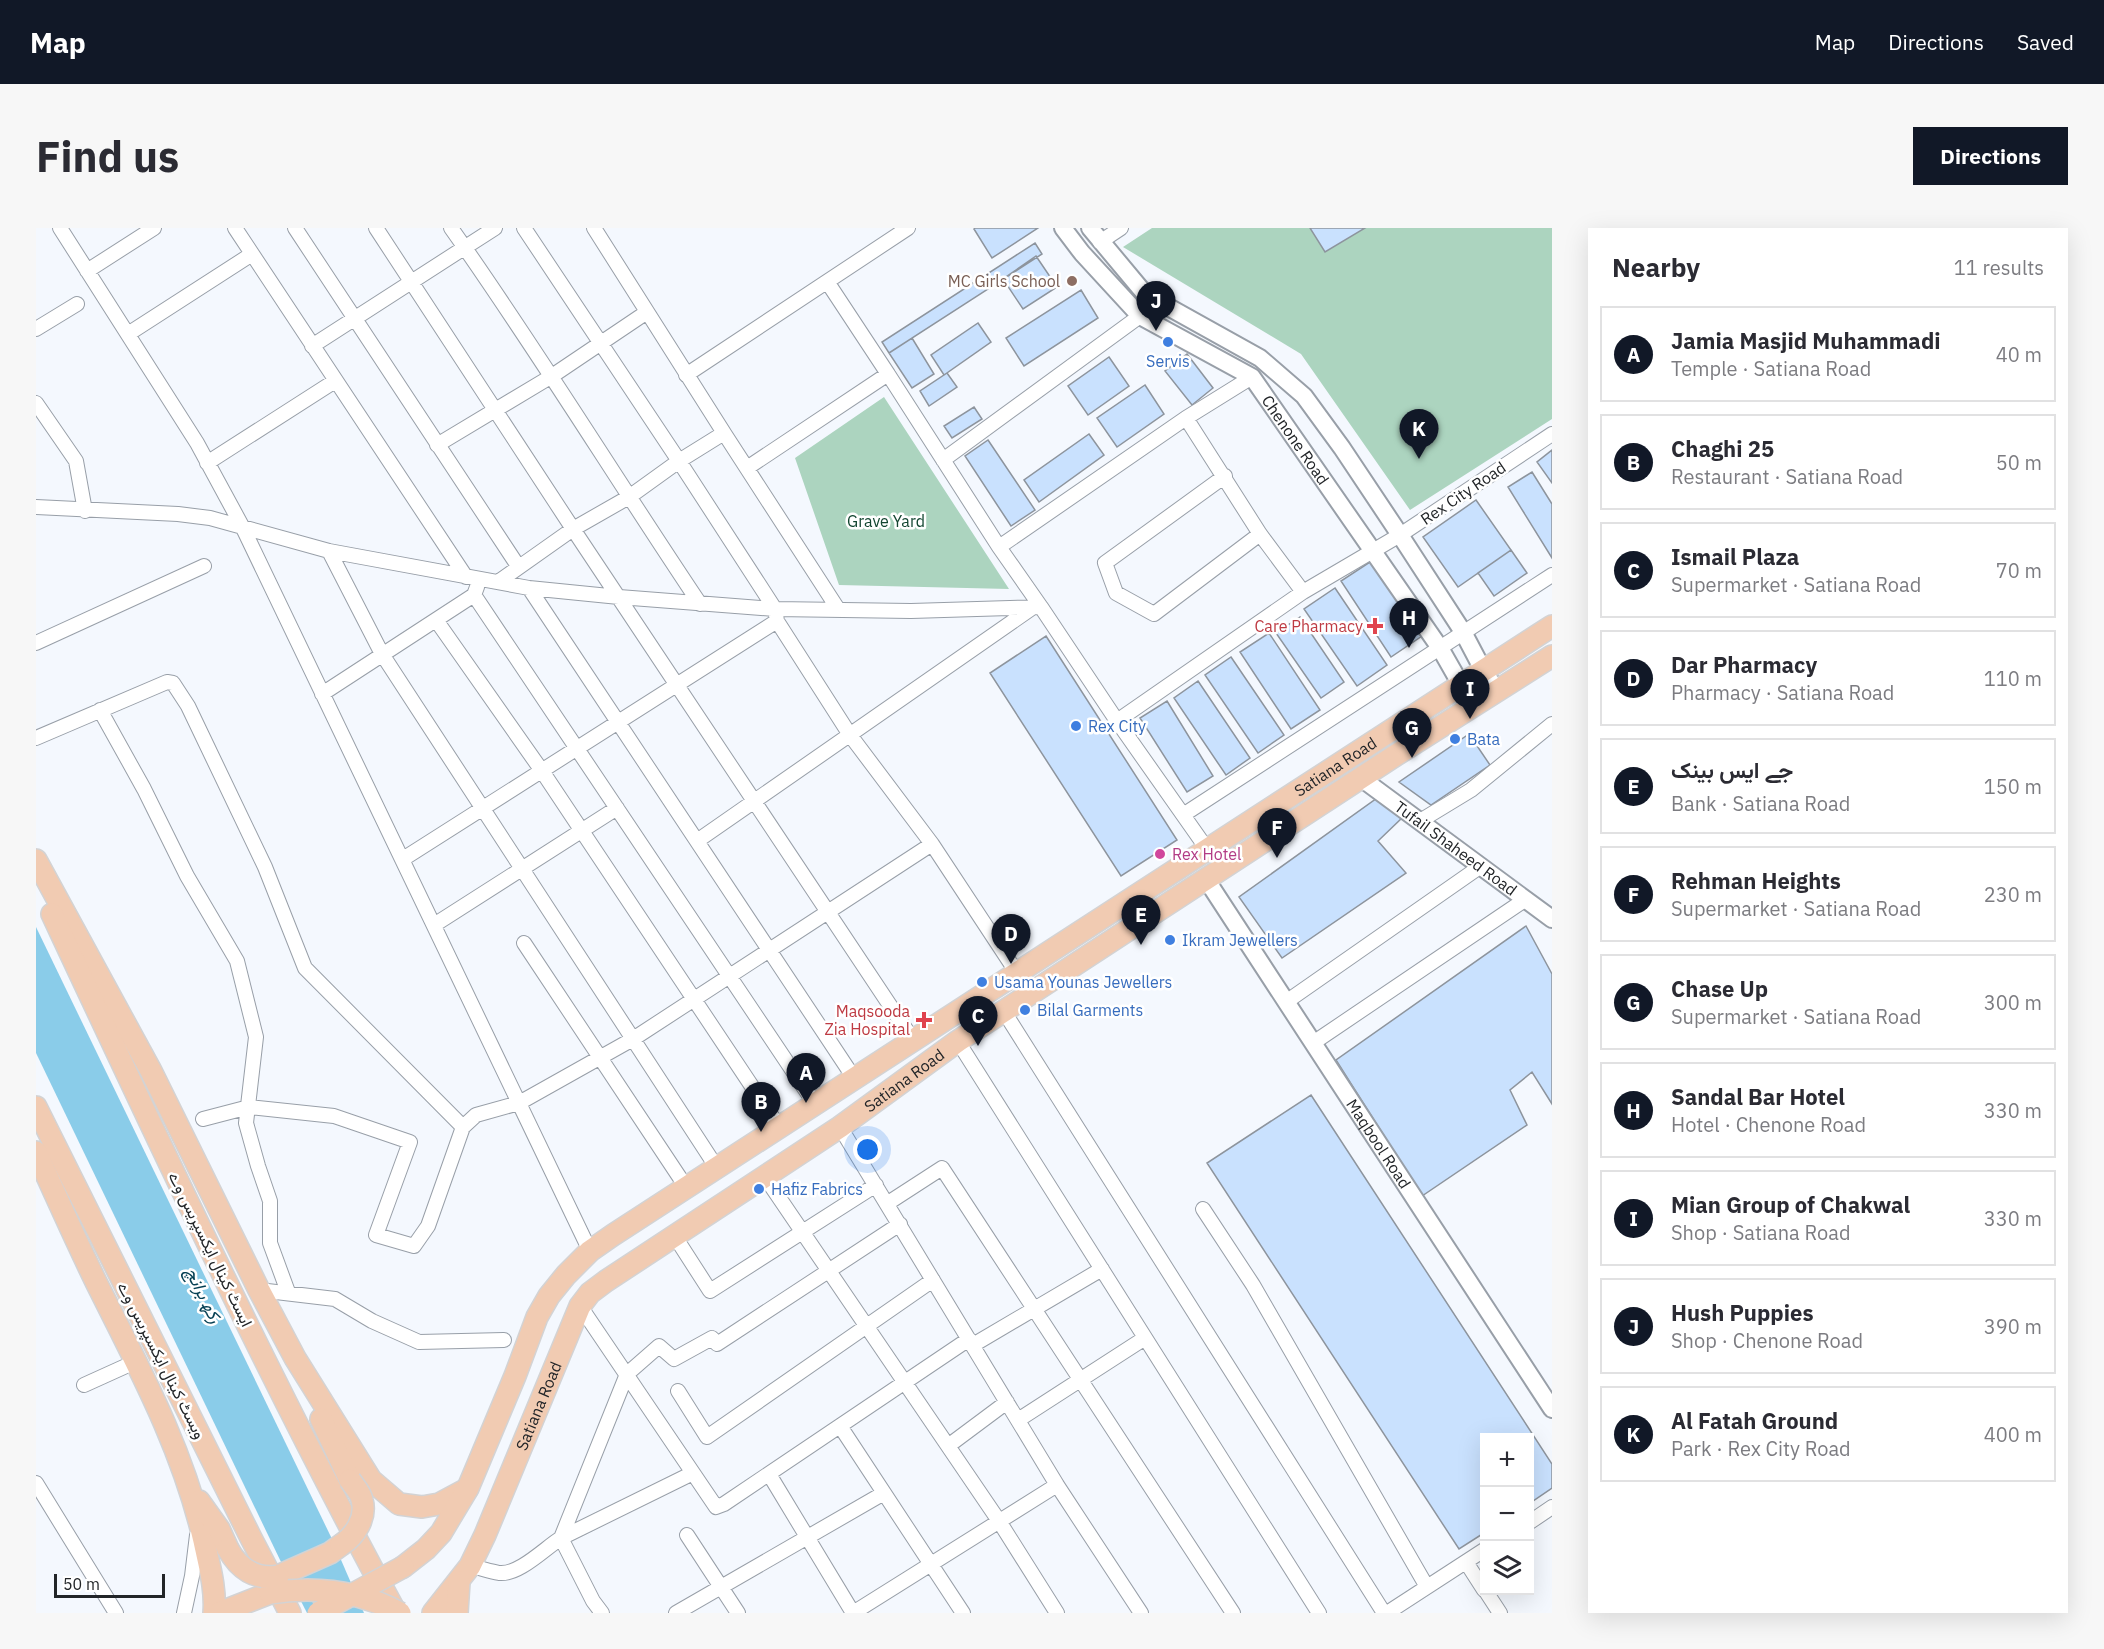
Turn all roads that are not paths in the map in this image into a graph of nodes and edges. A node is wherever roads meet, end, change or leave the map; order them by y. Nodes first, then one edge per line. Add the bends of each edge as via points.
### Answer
1 (60, 228) edge
2 (154, 228) edge
3 (235, 228) edge
4 (295, 228) edge
5 (376, 228) edge
6 (451, 228) edge
7 (495, 228) edge
8 (524, 228) edge
9 (594, 228) edge
10 (908, 228) edge
11 (1063, 228) edge
12 (1090, 228) edge
13 (1121, 228) edge
14 (1100, 242) junction
15 (465, 248) junction
16 (252, 254) junction
17 (87, 271) junction
18 (411, 282) junction
19 (828, 283) junction
20 (77, 304) dead end
21 (647, 312) junction
22 (1140, 316) junction
23 (354, 319) junction
24 (36, 329) edge
25 (128, 334) junction
26 (600, 343) junction
27 (312, 346) junction
28 (888, 374) junction
29 (686, 375) junction
30 (552, 376) junction
31 (1252, 377) junction
32 (335, 381) junction
33 (36, 403) edge
34 (495, 411) junction
35 (1186, 418) junction
36 (724, 433) junction
37 (1552, 434) edge
38 (436, 445) junction
39 (944, 460) junction
40 (679, 461) junction
41 (207, 463) junction
42 (747, 468) junction
43 (1225, 476) junction
44 (628, 497) junction
45 (36, 507) edge
46 (85, 511) junction
47 (242, 526) junction
48 (573, 529) junction
49 (1260, 534) junction
50 (1400, 535) junction
51 (999, 547) junction
52 (329, 551) junction
53 (1372, 551) junction
54 (204, 566) dead end
55 (518, 566) junction
56 (1552, 575) edge
57 (471, 577) junction
58 (498, 582) junction
59 (529, 588) junction
60 (1303, 592) junction
61 (474, 595) junction
62 (619, 597) junction
63 (700, 604) junction
64 (1036, 608) junction
65 (838, 609) junction
66 (776, 615) junction
67 (436, 620) junction
68 (1552, 626) edge
69 (1463, 632) junction
70 (36, 643) edge
71 (1440, 648) junction
72 (382, 654) junction
73 (1552, 656) edge
74 (1483, 670) junction
75 (676, 684) junction
76 (1460, 685) junction
77 (1497, 691) junction
78 (322, 694) junction
79 (1473, 706) junction
80 (100, 710) junction
81 (1117, 721) junction
82 (618, 722) junction
83 (1552, 724) edge
84 (850, 735) junction
85 (36, 738) edge
86 (578, 748) junction
87 (542, 771) junction
88 (1361, 778) junction
89 (755, 801) junction
90 (483, 808) junction
91 (617, 808) junction
92 (1183, 815) junction
93 (1420, 821) junction
94 (581, 830) junction
95 (697, 841) junction
96 (932, 844) junction
97 (1207, 849) junction
98 (403, 859) junction
99 (36, 860) edge
100 (1481, 866) junction
101 (523, 869) junction
102 (1206, 879) junction
103 (36, 880) edge
104 (1526, 899) junction
105 (827, 912) junction
106 (1552, 919) edge
107 (434, 925) junction
108 (524, 943) dead end
109 (769, 950) junction
110 (1017, 973) junction
111 (729, 976) junction
112 (693, 999) junction
113 (1286, 1002) junction
114 (1004, 1010) junction
115 (633, 1039) junction
116 (913, 1040) junction
117 (957, 1040) junction
118 (1313, 1043) junction
119 (599, 1058) junction
120 (854, 1078) junction
121 (519, 1103) junction
122 (815, 1104) junction
123 (36, 1107) edge
124 (249, 1107) junction
125 (203, 1119) dead end
126 (463, 1127) junction
127 (779, 1127) junction
128 (840, 1127) junction
129 (36, 1152) edge
130 (717, 1168) junction
131 (765, 1178) junction
132 (876, 1185) junction
133 (686, 1187) junction
134 (888, 1203) junction
135 (1203, 1209) dead end
136 (900, 1224) junction
137 (803, 1232) junction
138 (674, 1235) junction
139 (590, 1251) junction
140 (1102, 1269) junction
141 (828, 1270) junction
142 (933, 1280) junction
143 (259, 1290) junction
144 (288, 1292) junction
145 (580, 1306) junction
146 (1034, 1309) junction
147 (867, 1326) junction
148 (1145, 1338) junction
149 (504, 1340) dead end
150 (971, 1342) junction
151 (295, 1358) junction
152 (522, 1359) junction
153 (137, 1361) junction
154 (552, 1370) junction
155 (627, 1374) junction
156 (1080, 1380) junction
157 (904, 1382) junction
158 (84, 1385) dead end
159 (678, 1391) dead end
160 (1007, 1402) junction
161 (1552, 1408) edge
162 (1018, 1420) junction
163 (840, 1426) junction
164 (948, 1446) junction
165 (178, 1454) junction
166 (693, 1473) junction
167 (769, 1474) junction
168 (36, 1483) edge
169 (1057, 1485) junction
170 (468, 1488) junction
171 (191, 1490) junction
172 (884, 1493) junction
173 (1552, 1507) edge
174 (1534, 1519) edge
175 (999, 1521) junction
176 (687, 1535) dead end
177 (807, 1537) junction
178 (561, 1538) junction
179 (1480, 1553) edge
180 (1466, 1562) junction
181 (930, 1564) junction
182 (465, 1574) junction
183 (1480, 1583) edge
184 (721, 1587) junction
185 (1427, 1587) junction
186 (1488, 1595) edge
187 (873, 1608) edge
188 (116, 1613) edge
189 (184, 1613) edge
190 (214, 1613) edge
191 (219, 1613) edge
192 (290, 1613) edge
193 (318, 1613) edge
194 (396, 1613) edge
195 (400, 1613) edge
196 (433, 1613) edge
197 (457, 1613) edge
198 (602, 1613) edge
199 (676, 1613) edge
200 (738, 1613) edge
201 (963, 1613) edge
202 (1057, 1613) edge
203 (1141, 1613) edge
204 (1233, 1613) edge
205 (1319, 1613) edge
206 (1386, 1613) edge
207 (1500, 1613) edge

1 - 17 street
2 - 17 street
3 - 16 street
4 - 23 street
5 - 18 street
6 - 15 street
7 - 15 street
8 - 26 street
9 - 21 street
10 - 19 street
11 - 22 street, Chenone Road
12 - 14 street, Chenone Road
13 - 14 street
14 - 50 street, Chenone Road via 1145,294 1260,358 1304,396
15 - 18 street
15 - 30 street
16 - 25 street
16 - 27 street
17 - 25 street
18 - 23 street
18 - 34 street
19 - 28 street
19 - 29 street
20 - 24 street
21 - 26 street
21 - 29 street
22 - 31 street, Chenone Road
22 - 39 street
23 - 27 street
23 - 38 street
25 - 41 street
26 - 30 street
26 - 40 street
27 - 32 street
28 - 39 street
28 - 42 street
29 - 36 street
30 - 34 street
30 - 44 street
31 - 35 street
31 - 53 street, Chenone Road
32 - 41 street
32 - 57 street
33 - 46 street via 76,461
34 - 38 street
34 - 48 street
35 - 43 street
35 - 51 street
36 - 40 street
36 - 42 street
37 - 50 street, Rex City Road
38 - 55 street
39 - 51 street
40 - 44 street
40 - 66 street
41 - 47 street
42 - 65 street
43 - 49 street
43 - 49 street via 1105,562 1116,593 1154,614
44 - 48 street
44 - 63 street
45 - 46 street
46 - 47 street via 178,514
47 - 52 street
47 - 78 street
48 - 55 street
48 - 62 street
49 - 60 street
50 - 53 street, Rex City Road
50 - 69 street, Chenone Road
51 - 64 street
52 - 57 street
52 - 72 street
53 - 60 street, Rex City Road
53 - 71 street, Chenone Road
54 - 70 street
55 - 58 street
56 - 69 street
57 - 58 street
57 - 61 street
58 - 59 street
59 - 62 street
59 - 82 street
60 - 81 street, Rex City Road
61 - 67 street
61 - 86 street
62 - 63 street
62 - 75 street
63 - 66 street
64 - 65 street
64 - 81 street
64 - 84 street
65 - 66 street
66 - 75 street
66 - 84 street
67 - 72 street
67 - 87 street
68 - 74 main road, Satiana Road
69 - 71 street
69 - 74 street, Chenone Road
71 - 76 street, Chenone Road
71 - 92 street
72 - 78 street
72 - 90 street
73 - 77 main road, Satiana Road
74 - 76 main road, Satiana Road
74 - 77 street, Chenone Road
75 - 82 street
75 - 89 street
76 - 79 street, Chenone Road
76 - 97 main road, Satiana Road
77 - 79 main road, Satiana Road
78 - 98 street
79 - 88 main road, Satiana Road
80 - 85 street
80 - 124 street via 187,876 237,961 256,1037
80 - 126 street via 167,682 173,683 188,706 265,867 305,968
81 - 92 street
82 - 86 street
82 - 95 street
83 - 93 street via 1471,790
84 - 89 street
84 - 96 street
86 - 87 street
86 - 91 street
87 - 90 street
87 - 94 street
88 - 93 street, Tufail Shaheed Road
88 - 102 main road, Satiana Road
89 - 95 street
89 - 105 street
90 - 98 street
90 - 101 street
91 - 94 street
91 - 111 street
92 - 97 street
93 - 100 street, Tufail Shaheed Road
94 - 101 street
94 - 112 street
95 - 109 street
96 - 105 street
96 - 110 street
97 - 110 main road, Satiana Road
98 - 107 street
99 - 143 main road via 151,1071
100 - 104 street, Tufail Shaheed Road
100 - 113 street
101 - 107 street
101 - 115 street
102 - 113 street, Maqbool Road
102 - 114 main road, Satiana Road
103 - 194 main road, ایسٹ کینال ایکسپریس وے via 280,1393
104 - 106 street, Tufail Shaheed Road
104 - 118 street
105 - 109 street
105 - 116 street
107 - 121 street
108 - 119 street
109 - 111 street
109 - 120 street
110 - 116 main road, Satiana Road
111 - 112 street
111 - 122 street
112 - 115 street
112 - 127 street
113 - 118 street, Maqbool Road
114 - 117 main road, Satiana Road
114 - 206 street
115 - 119 street
115 - 130 street
116 - 120 main road, Satiana Road
117 - 128 main road, Satiana Road
117 - 140 street
118 - 161 street, Maqbool Road
119 - 121 street
119 - 133 street
120 - 122 main road, Satiana Road
121 - 126 street via 476,1115
121 - 139 street
122 - 127 main road, Satiana Road
123 - 192 main road, ویسٹ کینال ایکسپریس وے
124 - 125 street
124 - 126 street via 334,1116 410,1142 376,1235 414,1246 428,1226
124 - 144 street via 246,1123 270,1201 270,1243
127 - 130 main road, Satiana Road
128 - 131 main road, Satiana Road
128 - 132 street
129 - 153 main road
130 - 133 main road, Satiana Road
131 - 137 street
131 - 138 main road, Satiana Road
132 - 134 street
132 - 137 street
133 - 139 main road, Satiana Road
134 - 136 street
134 - 146 street via 942,1168
135 - 185 street via 1253,1285
136 - 141 street
136 - 142 street
137 - 138 street via 710,1291
137 - 141 street
138 - 145 main road, Satiana Road via 590,1293
139 - 152 main road, Satiana Road via 549,1296
140 - 146 street
140 - 148 street
141 - 147 street
141 - 155 street via 717,1344 712,1338 674,1359 659,1346
142 - 147 street
142 - 150 street
143 - 144 street
143 - 151 main road
144 - 149 street via 335,1299 419,1342
145 - 154 main road, Satiana Road
145 - 155 street
146 - 150 street
146 - 156 street
147 - 157 street
147 - 159 street via 707,1437
148 - 156 street
148 - 205 street
150 - 157 street
150 - 160 street
151 - 170 main road via 371,1480 399,1504 439,1504
151 - 171 main road, bridge via 334,1450 362,1498 364,1512 348,1540 330,1553 278,1576 262,1577 236,1563 219,1529
152 - 154 main road
152 - 170 main road, Satiana Road
153 - 158 street
153 - 165 main road
154 - 182 main road, Satiana Road via 485,1535
155 - 166 street
155 - 178 street
156 - 162 street
156 - 204 street
157 - 163 street
157 - 164 street
160 - 162 street
160 - 164 street
162 - 169 street
163 - 167 street
163 - 172 street
164 - 175 street
165 - 171 main road
165 - 189 street via 197,1527 196,1554
166 - 167 street via 716,1507
166 - 178 street
167 - 177 street
168 - 188 street
169 - 175 street
169 - 203 street
170 - 193 main road, Satiana Road, bridge via 441,1533 426,1549 403,1567
171 - 190 main road via 210,1566
172 - 177 street
172 - 181 street
173 - 174 street
175 - 181 street
175 - 202 street
176 - 184 street
177 - 184 street
177 - 187 street via 853,1613
178 - 182 street via 522,1568
178 - 198 street
179 - 180 street
180 - 183 street
180 - 185 street
181 - 187 street
181 - 201 street
182 - 196 main road, Satiana Road
182 - 197 main road
184 - 199 street
184 - 200 street
185 - 206 street
186 - 207 street
191 - 195 main road, bridge via 270,1593 311,1589 364,1597

